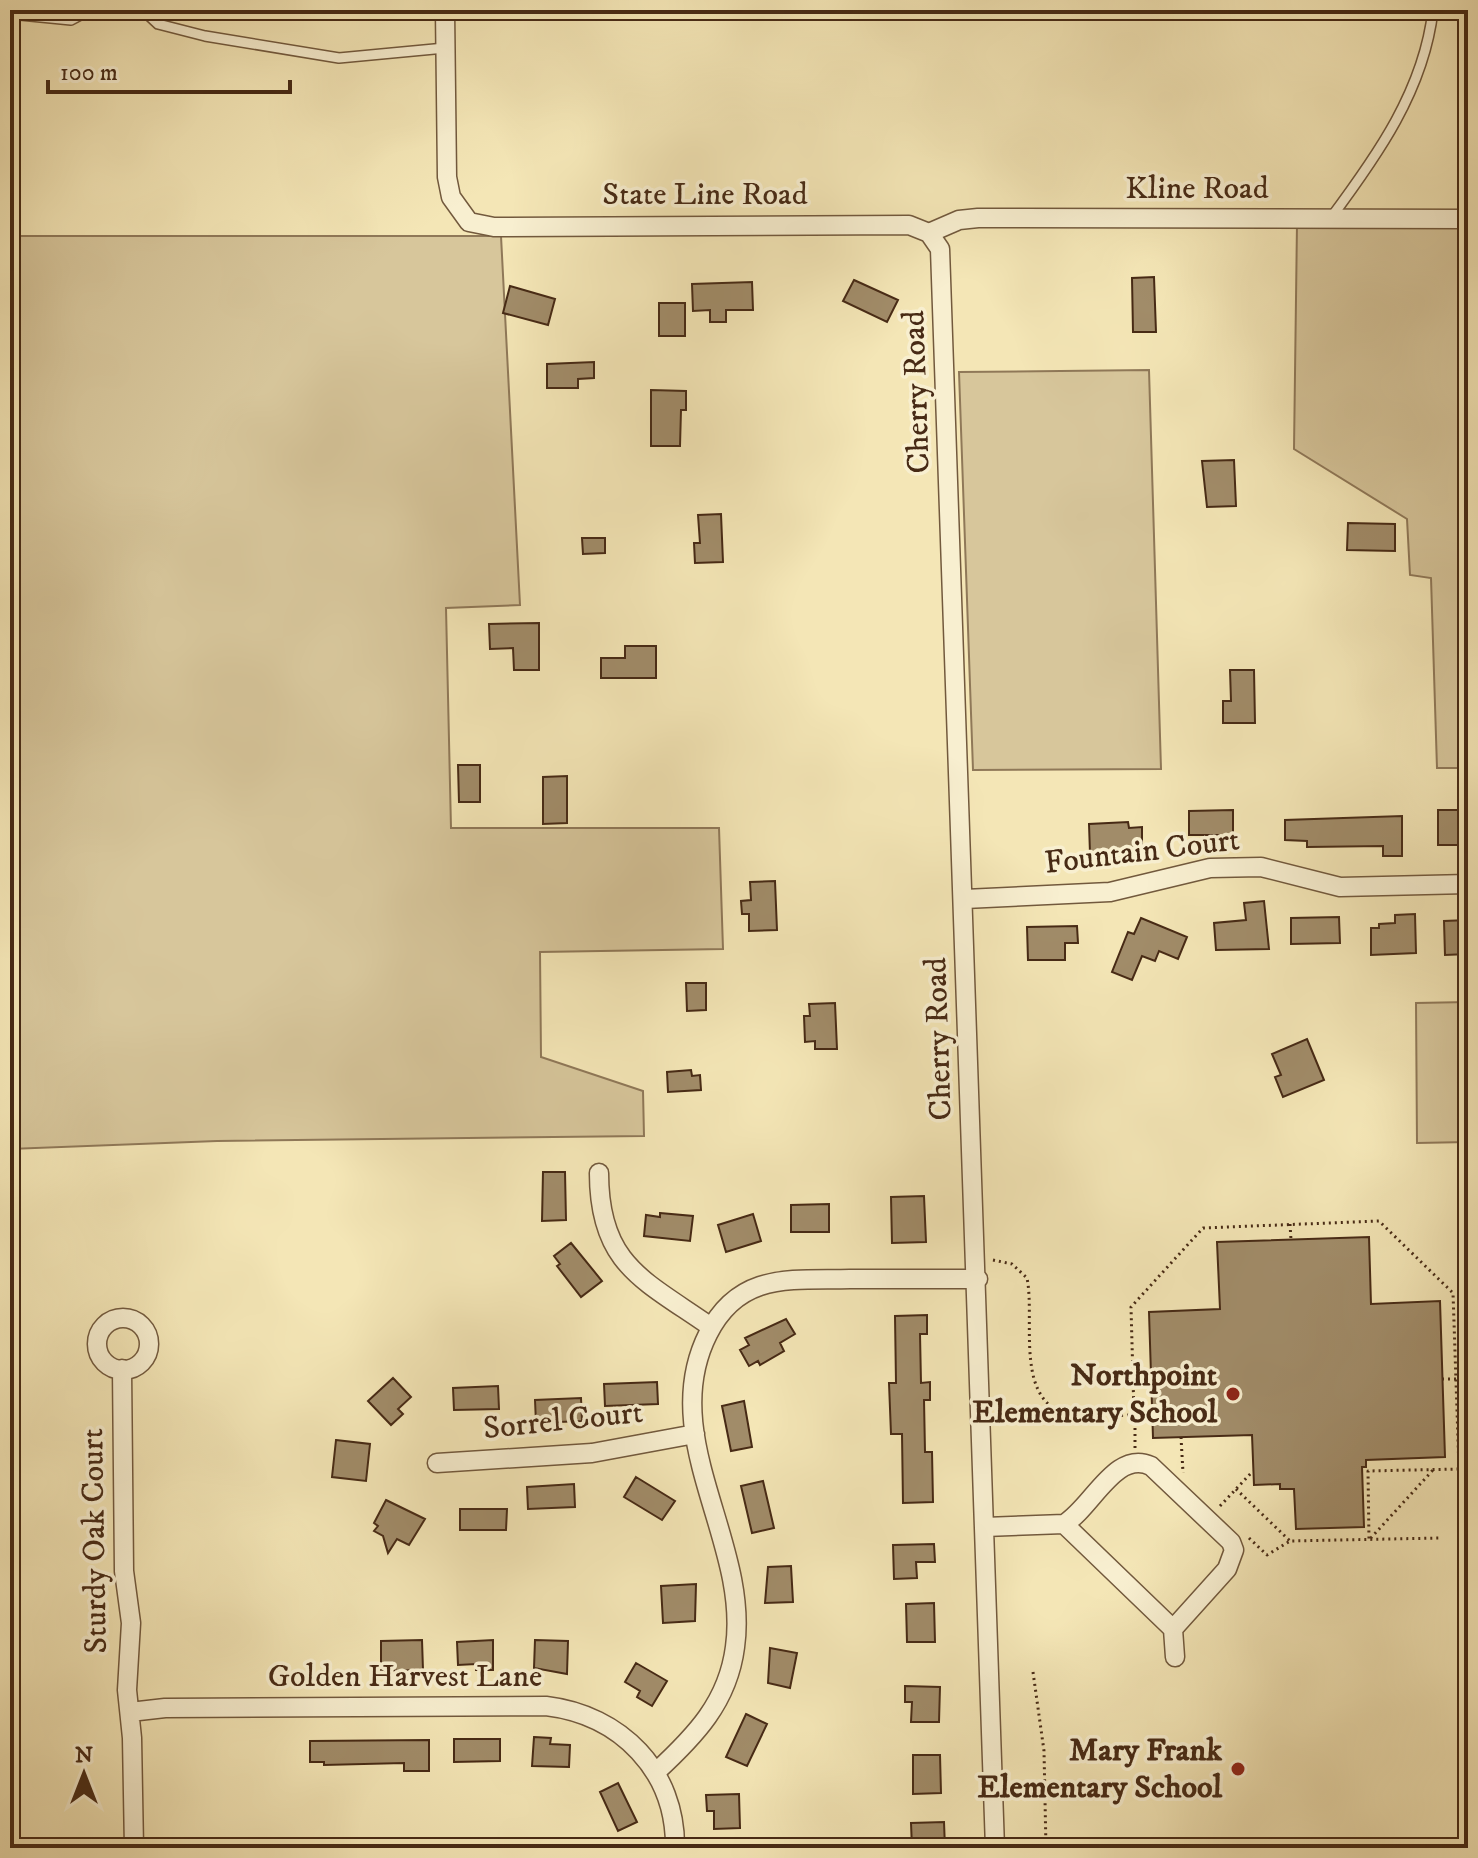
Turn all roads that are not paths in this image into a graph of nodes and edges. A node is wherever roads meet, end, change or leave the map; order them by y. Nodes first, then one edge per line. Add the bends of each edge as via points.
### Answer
1 (90, 10) edge
2 (143, 10) edge
3 (445, 10) edge
4 (1433, 10) edge
5 (10, 14) edge
6 (445, 48) junction
7 (1330, 219) junction
8 (1468, 219) edge
9 (929, 233) junction
10 (1468, 884) edge
11 (965, 899) junction
12 (599, 1173) dead end
13 (978, 1269) junction
14 (711, 1327) junction
15 (122, 1369) dead end
16 (695, 1434) junction
17 (437, 1463) dead end
18 (1064, 1524) junction
19 (985, 1527) junction
20 (1173, 1629) junction
21 (1175, 1657) dead end
22 (130, 1712) junction
23 (656, 1772) junction
24 (134, 1848) edge
25 (675, 1848) edge
26 (995, 1848) edge

1 - 5 lane via 71,20
2 - 6 lane via 158,24 205,36 339,58
3 - 6 street
4 - 7 lane via 1424,57 1402,110 1376,158
6 - 9 street, State Line Road via 447,177 451,197 469,222 885,224
7 - 8 street, Kline Road
7 - 9 street, Kline Road via 978,218
9 - 11 street, Cherry Road via 940,249 942,266
10 - 11 street, Fountain Court via 1340,887 1261,867 1223,868 1110,892
11 - 13 street, Cherry Road
12 - 14 street via 603,1224 617,1254
13 - 14 street via 778,1282 741,1295
13 - 19 street, Cherry Road
14 - 16 street via 690,1387
15 - 22 street, Sturdy Oak Court
16 - 17 street, Sorrel Court via 592,1453
16 - 23 street via 737,1602 736,1647 715,1708
18 - 19 street
18 - 20 street
18 - 20 street via 1123,1465 1142,1461 1231,1542 1234,1559
19 - 26 street, Cherry Road
20 - 21 street
22 - 23 street, Golden Harvest Lane via 546,1706 605,1722
22 - 24 street, Sturdy Oak Court
23 - 25 street, Golden Harvest Lane via 672,1809

